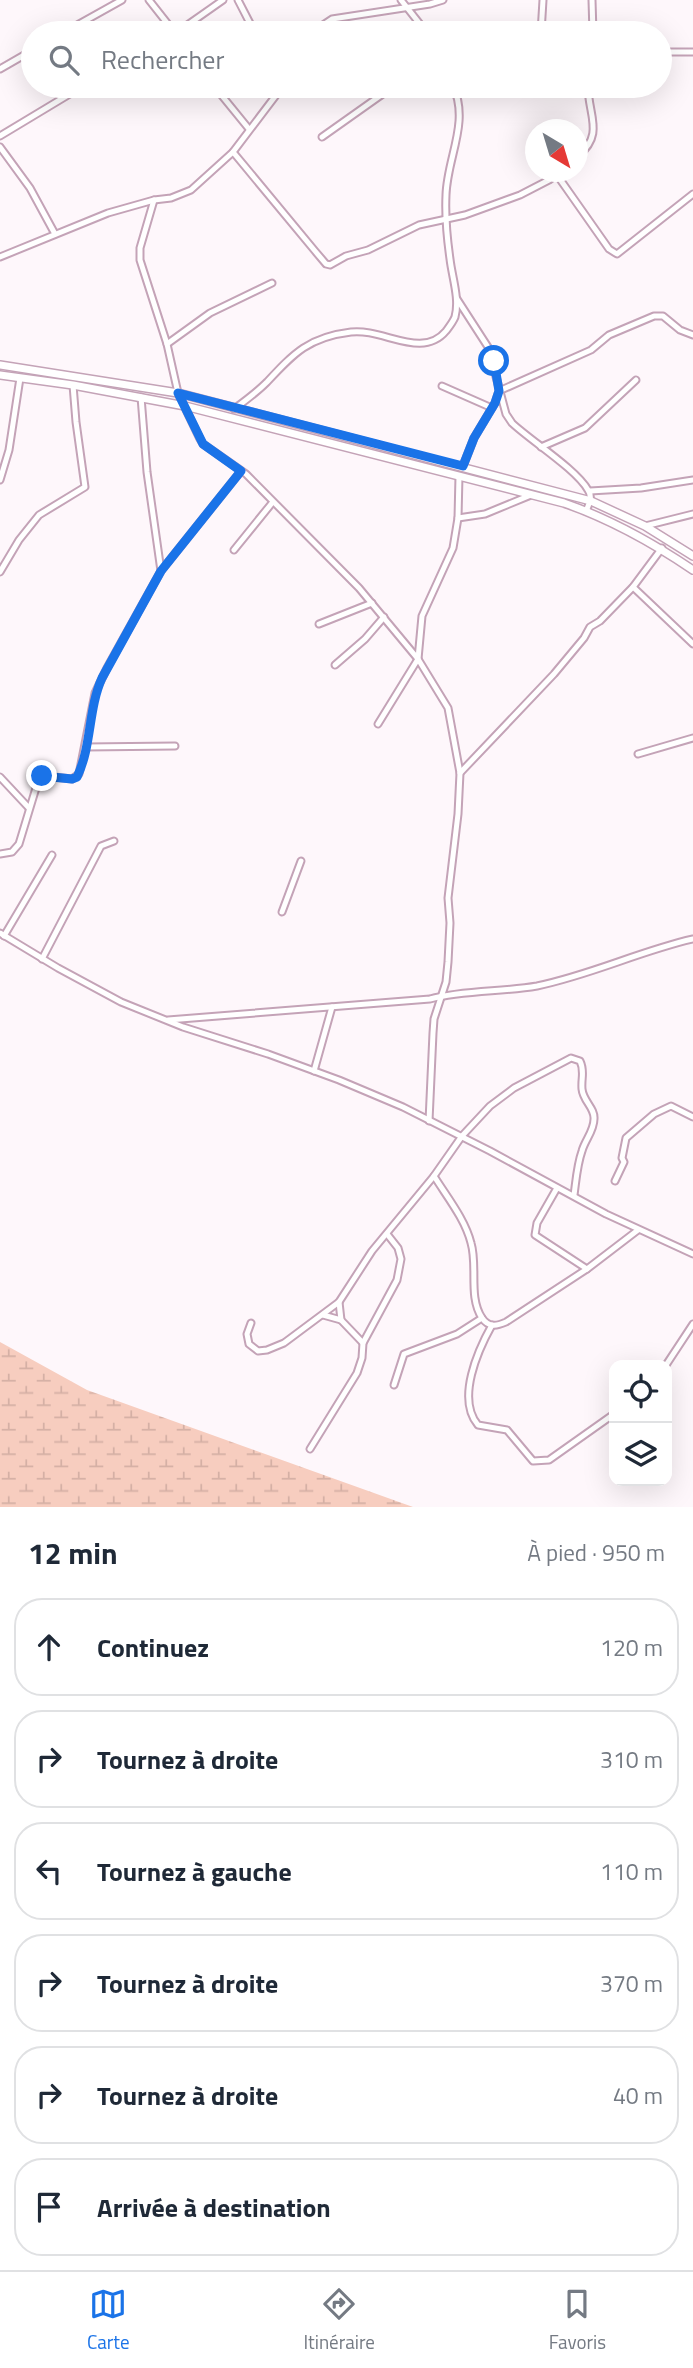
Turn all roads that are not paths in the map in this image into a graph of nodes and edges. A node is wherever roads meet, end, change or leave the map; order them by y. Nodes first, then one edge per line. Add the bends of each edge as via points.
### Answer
1 (122, 0) edge
2 (149, 0) edge
3 (223, 0) edge
4 (238, 0) edge
5 (401, 0) edge
6 (443, 0) edge
7 (543, 0) edge
8 (592, 0) edge
9 (407, 7) junction
10 (84, 21) edge
11 (166, 21) edge
12 (193, 21) edge
13 (249, 21) edge
14 (329, 21) edge
15 (418, 21) edge
16 (542, 21) edge
17 (593, 21) edge
18 (672, 52) edge
19 (693, 52) edge
20 (21, 57) edge
21 (0, 69) edge
22 (63, 98) edge
23 (224, 98) edge
24 (272, 98) edge
25 (377, 98) edge
26 (457, 98) edge
27 (589, 98) edge
28 (249, 129) junction
29 (0, 136) edge
30 (322, 137) dead end
31 (588, 145) edge
32 (0, 147) edge
33 (233, 152) junction
34 (542, 182) edge
35 (564, 182) edge
36 (693, 194) edge
37 (154, 200) junction
38 (447, 218) junction
39 (55, 234) junction
40 (0, 257) edge
41 (272, 283) dead end
42 (457, 299) junction
43 (693, 335) edge
44 (167, 344) junction
45 (0, 365) edge
46 (0, 375) edge
47 (19, 378) junction
48 (636, 380) dead end
49 (73, 385) junction
50 (442, 386) dead end
51 (499, 391) junction
52 (178, 393) junction
53 (141, 397) junction
54 (185, 405) junction
55 (492, 408) junction
56 (234, 409) junction
57 (541, 447) junction
58 (463, 466) junction
59 (241, 471) junction
60 (459, 476) junction
61 (0, 480) edge
62 (693, 480) edge
63 (590, 491) junction
64 (531, 495) junction
65 (591, 501) junction
66 (272, 503) junction
67 (586, 511) junction
68 (693, 514) edge
69 (458, 518) junction
70 (645, 526) junction
71 (662, 548) junction
72 (234, 550) dead end
73 (693, 556) edge
74 (693, 570) edge
75 (161, 571) junction
76 (0, 572) edge
77 (633, 587) junction
78 (372, 603) junction
79 (384, 617) junction
80 (319, 624) dead end
81 (693, 644) edge
82 (418, 659) junction
83 (335, 665) dead end
84 (379, 724) dead end
85 (693, 738) edge
86 (86, 747) junction
87 (175, 747) dead end
88 (638, 754) dead end
89 (460, 773) junction
90 (0, 777) edge
91 (29, 808) junction
92 (114, 841) dead end
93 (0, 854) edge
94 (52, 855) dead end
95 (301, 862) dead end
96 (282, 912) dead end
97 (2, 934) edge
98 (693, 939) edge
99 (42, 959) junction
100 (442, 996) junction
101 (332, 1007) junction
102 (165, 1021) junction
103 (314, 1071) junction
104 (693, 1117) edge
105 (429, 1121) junction
106 (462, 1136) junction
107 (434, 1176) junction
108 (615, 1181) dead end
109 (557, 1188) junction
110 (574, 1195) junction
111 (638, 1230) junction
112 (387, 1234) junction
113 (693, 1254) edge
114 (587, 1269) junction
115 (339, 1301) junction
116 (323, 1315) junction
117 (482, 1318) junction
118 (341, 1320) junction
119 (250, 1323) dead end
120 (693, 1324) edge
121 (492, 1325) junction
122 (363, 1343) junction
123 (669, 1360) edge
124 (394, 1385) dead end
125 (609, 1418) edge
126 (310, 1449) dead end

1 - 10 street
2 - 11 street
3 - 12 street
4 - 13 street
5 - 9 street
6 - 9 street
7 - 16 street
8 - 17 street
9 - 14 street
9 - 15 street
18 - 19 street
20 - 21 street
22 - 29 street
23 - 28 street
24 - 28 street
25 - 30 street
26 - 38 street via 461,113 447,181
27 - 31 street via 594,132
28 - 33 street
32 - 39 street
33 - 37 street via 191,190
33 - 38 street via 330,265 405,231
34 - 38 street via 520,195
35 - 36 street via 617,254
37 - 39 street
37 - 44 street via 140,260
38 - 42 street
39 - 40 street
41 - 44 street via 209,313
42 - 51 street via 488,347
42 - 56 street via 455,318 441,336 428,343 412,344 363,330 320,338 289,357
43 - 51 street via 663,316 654,316
44 - 52 street
45 - 52 street
46 - 47 street
47 - 49 street
47 - 61 street
48 - 57 street via 585,428
49 - 53 street
49 - 76 street via 85,487 39,515
50 - 55 street
51 - 55 street
51 - 57 street via 512,423
52 - 54 street
52 - 56 street
53 - 54 street
53 - 75 street
54 - 59 street via 203,444
54 - 60 street
55 - 58 street
56 - 58 street
57 - 63 street
58 - 65 street
59 - 66 street
59 - 75 street
60 - 64 street
60 - 69 street
62 - 63 street
63 - 65 street
64 - 67 street
64 - 69 street via 485,514
65 - 67 street
65 - 70 street
66 - 72 street
66 - 78 street
67 - 71 street
68 - 70 street
69 - 82 street via 453,548 422,617
70 - 73 street
71 - 74 street
71 - 77 street
75 - 86 street via 95,694
77 - 81 street
77 - 89 street via 590,627 554,674
78 - 79 street
78 - 80 street
79 - 82 street
79 - 83 street
82 - 84 street
82 - 89 street via 448,708
85 - 88 street
86 - 87 street
86 - 91 street via 77,777 42,776
89 - 100 street
90 - 91 street
91 - 93 street via 19,844 12,852
92 - 99 street via 102,846
94 - 97 street
95 - 96 street
97 - 99 street
98 - 100 street via 539,985
99 - 102 street
100 - 101 street
100 - 105 street via 434,1019
101 - 102 street
101 - 103 street
102 - 103 street
103 - 105 street
104 - 108 street via 671,1106 654,1114 626,1138 624,1162
105 - 106 street
106 - 107 street
106 - 109 street
106 - 110 street via 514,1088 570,1058 580,1061 585,1101 594,1118 582,1150
107 - 112 street
107 - 117 street via 472,1245 475,1294
109 - 110 street
109 - 114 street via 535,1235
110 - 111 street
111 - 113 street
111 - 114 street
112 - 115 street
112 - 122 street via 398,1248 401,1266
114 - 121 street via 506,1322
115 - 116 street
115 - 118 street
116 - 118 street
116 - 119 street via 267,1350 249,1344
117 - 121 street
117 - 124 street via 457,1334 404,1354
118 - 122 street
120 - 123 street
121 - 125 street via 480,1346 469,1394 472,1418 478,1425 507,1430 533,1461 542,1461
122 - 126 street via 357,1373

